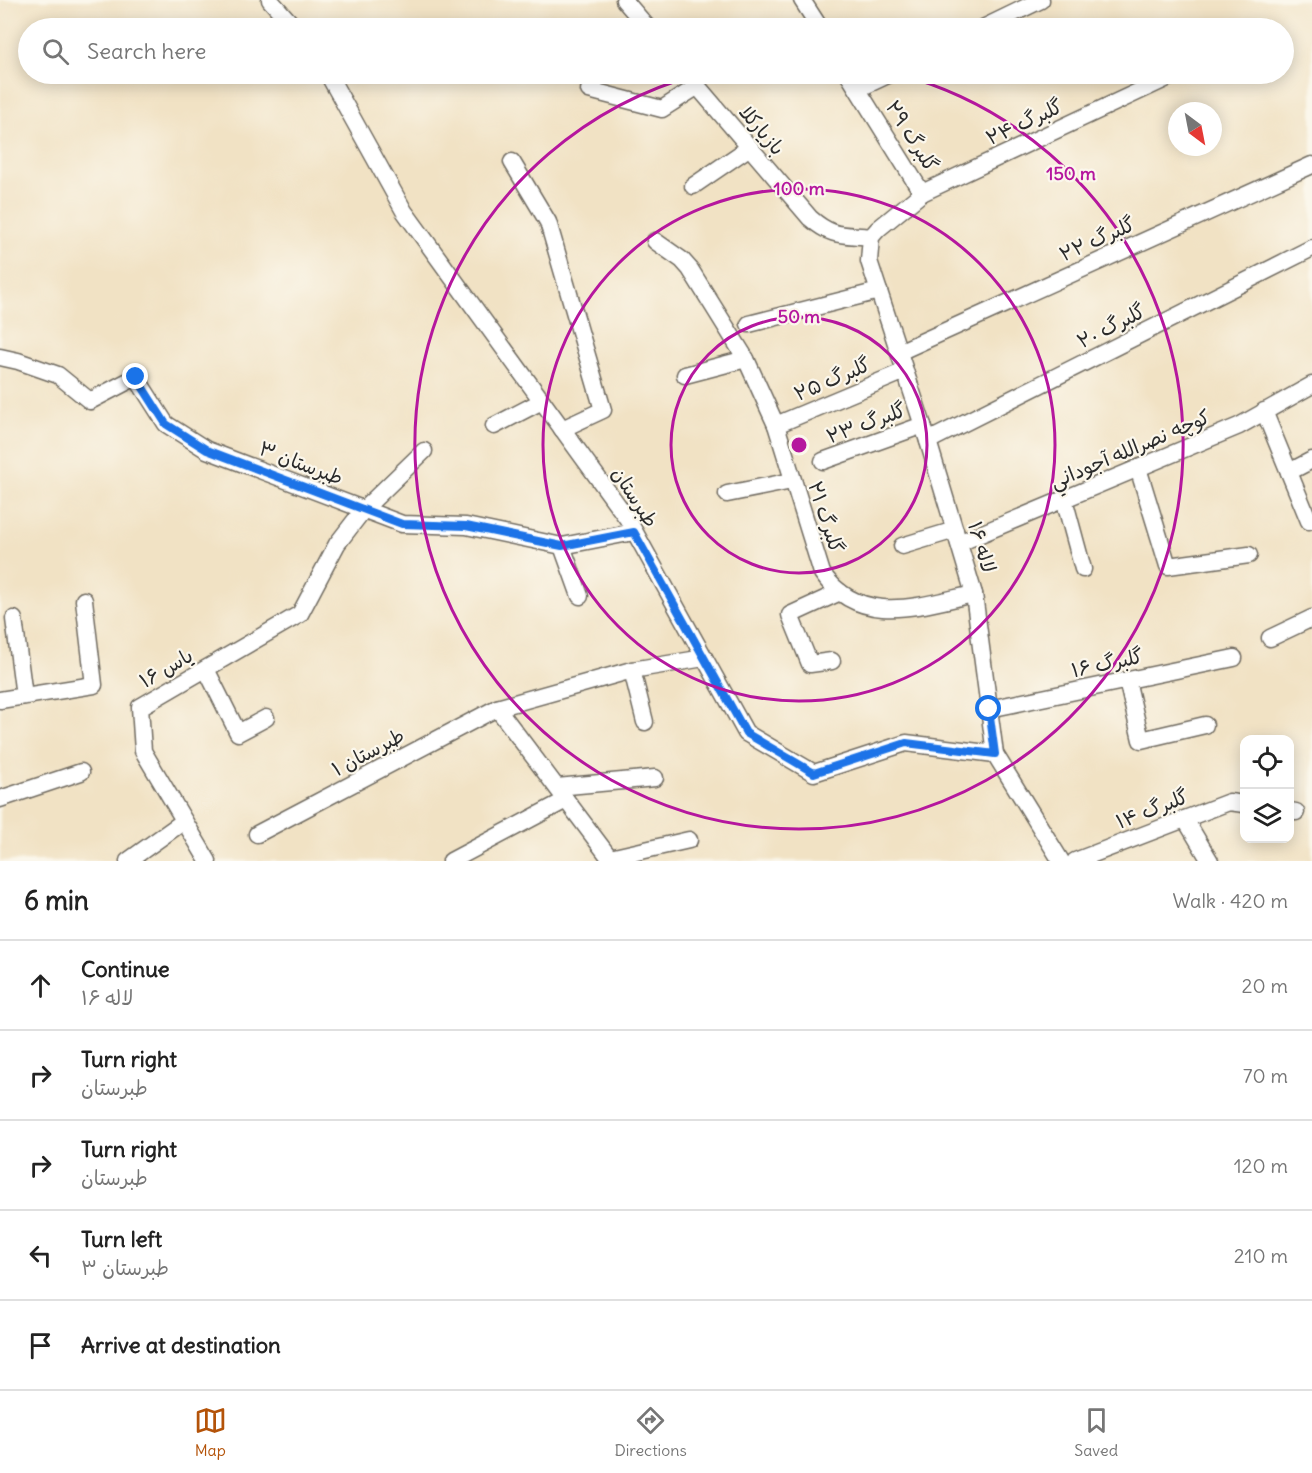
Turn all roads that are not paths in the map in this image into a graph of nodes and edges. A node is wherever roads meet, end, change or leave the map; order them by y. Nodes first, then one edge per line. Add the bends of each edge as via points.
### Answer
1 (270, 0) edge
2 (624, 0) edge
3 (802, 0) edge
4 (1041, 0) edge
5 (286, 18) edge
6 (639, 18) edge
7 (814, 18) edge
8 (1004, 18) edge
9 (334, 84) edge
10 (688, 84) edge
11 (695, 84) edge
12 (855, 84) edge
13 (869, 84) edge
14 (1155, 84) edge
15 (858, 89) junction
16 (589, 90) dead end
17 (750, 147) junction
18 (512, 162) dead end
19 (1312, 165) edge
20 (693, 186) dead end
21 (922, 193) junction
22 (871, 237) junction
23 (655, 241) dead end
24 (1312, 248) edge
25 (879, 291) junction
26 (749, 324) dead end
27 (899, 352) junction
28 (0, 357) edge
29 (746, 359) junction
30 (905, 371) junction
31 (685, 375) dead end
32 (1312, 385) edge
33 (542, 401) junction
34 (1264, 411) junction
35 (776, 425) junction
36 (923, 425) junction
37 (494, 426) dead end
38 (562, 429) junction
39 (928, 441) junction
40 (424, 451) dead end
41 (1312, 460) edge
42 (823, 461) dead end
43 (1138, 468) junction
44 (1289, 472) junction
45 (792, 481) junction
46 (727, 494) dead end
47 (1064, 499) junction
48 (364, 509) junction
49 (1312, 519) edge
50 (634, 532) junction
51 (957, 536) junction
52 (562, 546) junction
53 (902, 546) dead end
54 (1249, 555) dead end
55 (1083, 569) dead end
56 (840, 592) junction
57 (974, 594) junction
58 (580, 596) dead end
59 (84, 600) dead end
60 (1312, 618) edge
61 (14, 619) dead end
62 (1270, 638) dead end
63 (704, 658) junction
64 (1234, 658) dead end
65 (832, 661) dead end
66 (206, 669) junction
67 (632, 669) junction
68 (1127, 680) junction
69 (24, 696) junction
70 (0, 700) edge
71 (497, 708) junction
72 (989, 709) junction
73 (266, 718) dead end
74 (645, 722) dead end
75 (1205, 725) dead end
76 (995, 754) junction
77 (81, 772) dead end
78 (655, 778) dead end
79 (562, 794) junction
80 (0, 799) edge
81 (1240, 803) edge
82 (1185, 819) junction
83 (184, 821) junction
84 (257, 834) dead end
85 (689, 840) dead end
86 (611, 860) edge
87 (128, 861) edge
88 (208, 861) edge
89 (451, 861) edge
90 (1061, 861) edge
91 (1075, 861) edge
92 (1210, 861) edge

1 - 5 street
2 - 6 street
3 - 7 street
4 - 8 street
9 - 33 street, طبرستان via 404,211
10 - 16 street via 662,109
11 - 17 street, بازیارکلا
12 - 15 street, گلبرگ ۲۹
13 - 15 street
14 - 21 street, گلبرگ ۲۴
15 - 21 street, گلبرگ ۲۹
17 - 20 street
17 - 22 street, بازیارکلا via 810,218 825,230
18 - 38 street via 548,222 603,410
19 - 27 street, گلبرگ ۲۲
21 - 22 street, گلبرگ ۲۹
22 - 25 street, لاله ۱۶ via 869,261
23 - 29 street, گلبرگ ۲۱ via 690,268
24 - 39 street, گلبرگ ۲۰
25 - 26 street
25 - 27 street, لاله ۱۶
27 - 30 street, لاله ۱۶
28 - 48 street, طبرستان ۳ via 58,375 90,401 136,377 166,424 207,450
29 - 31 street
29 - 35 street, گلبرگ ۲۱
30 - 35 street, گلبرگ ۲۵
30 - 36 street, لاله ۱۶
32 - 34 street, كوچه نصرالله آجوداني
33 - 37 street
33 - 38 street, طبرستان
34 - 43 street, كوچه نصرالله آجوداني via 1239,426
34 - 44 street
35 - 45 street, گلبرگ ۲۱
36 - 39 street, لاله ۱۶
36 - 42 street, گلبرگ ۲۳
38 - 50 street, طبرستان
39 - 51 street, لاله ۱۶
40 - 48 street
41 - 44 street
43 - 47 street, كوچه نصرالله آجوداني
43 - 54 street via 1168,566
44 - 49 street via 1309,520
45 - 46 street
45 - 56 street, گلبرگ ۲۱ via 822,573
47 - 51 street, كوچه نصرالله آجوداني
47 - 55 street
48 - 52 street, طبرستان ۳ via 402,524 466,526
48 - 66 street, یاس ۱۶ via 338,544 300,614
50 - 52 street, طبرستان ۳
50 - 63 street, طبرستان
51 - 53 street, كوچه نصرالله آجوداني
51 - 57 street, لاله ۱۶
52 - 58 street
56 - 57 street, گلبرگ ۲۱ via 889,610
56 - 65 street via 790,615 810,664
57 - 72 street, لاله ۱۶
59 - 69 street via 94,685
60 - 62 street
61 - 69 street
63 - 67 street, طبرستان ۱
63 - 76 street, طبرستان via 746,733 814,773 906,743
64 - 68 street, گلبرگ ۱۶
66 - 73 street via 238,733
66 - 83 street, یاس ۱۶ via 140,707 143,751
67 - 71 street, طبرستان ۱
67 - 74 street
68 - 72 street, گلبرگ ۱۶
68 - 75 street via 1141,740
69 - 70 street
71 - 79 street
71 - 84 street, طبرستان ۱
72 - 76 street, لاله ۱۶
76 - 90 street, لاله ۱۶
77 - 80 street
78 - 79 street
79 - 86 street
79 - 89 street
81 - 82 street, گلبرگ ۱۴ via 1229,802
82 - 91 street, گلبرگ ۱۴
82 - 92 street
83 - 87 street
83 - 88 street, یاس ۱۶
85 - 86 street

